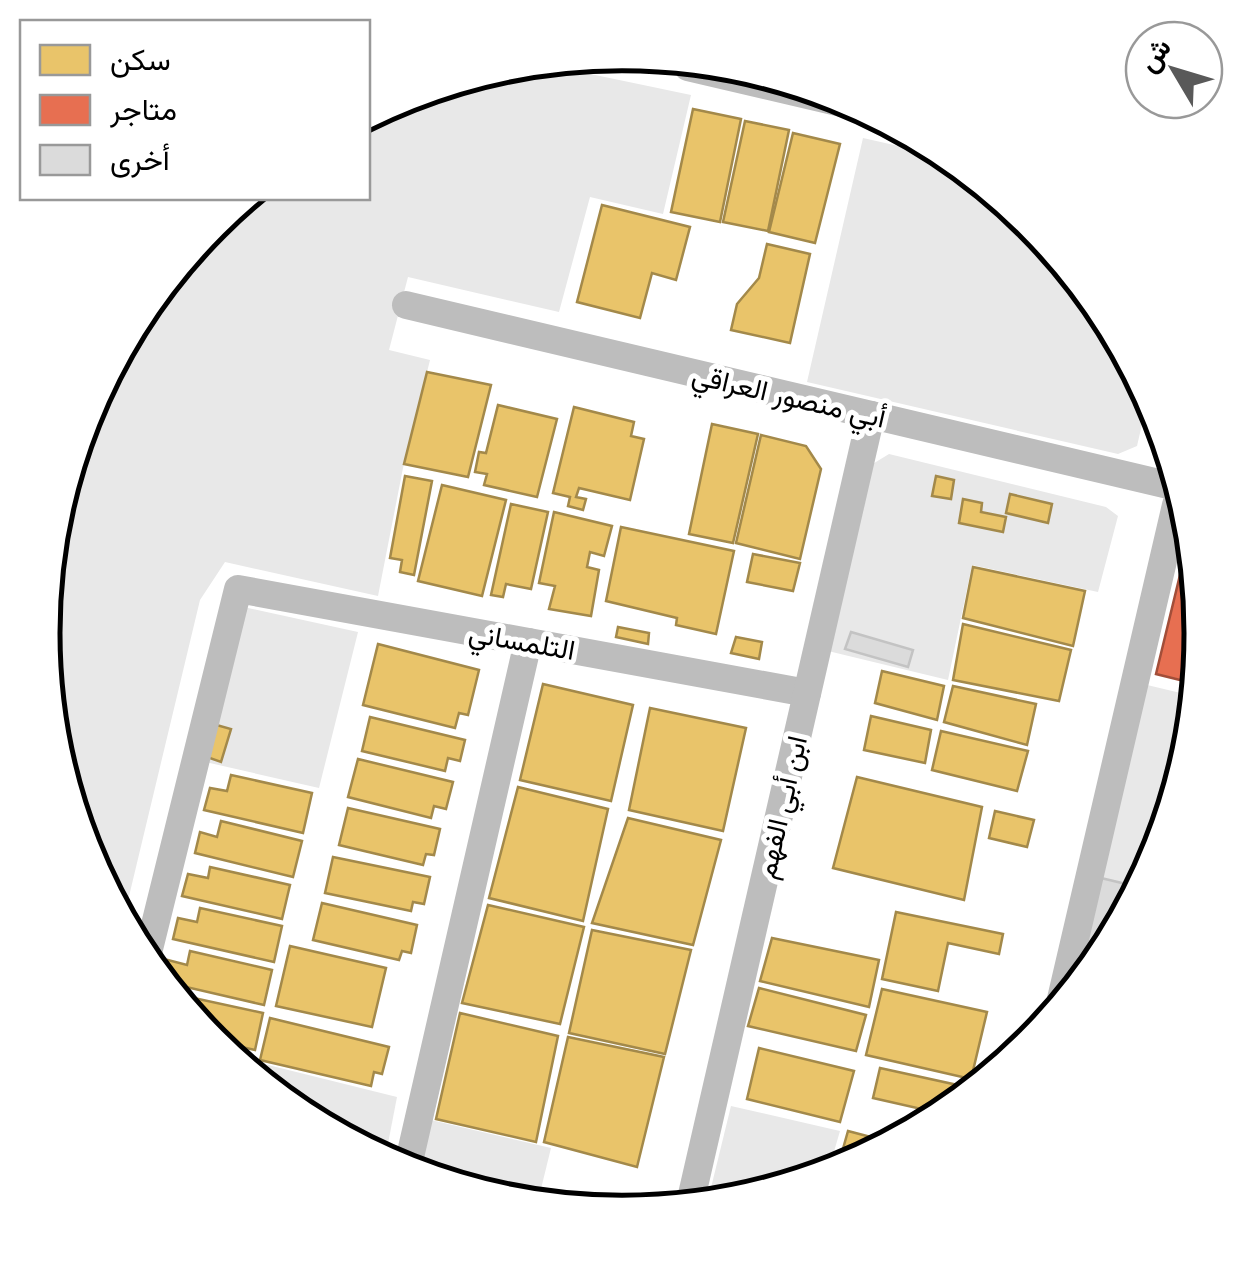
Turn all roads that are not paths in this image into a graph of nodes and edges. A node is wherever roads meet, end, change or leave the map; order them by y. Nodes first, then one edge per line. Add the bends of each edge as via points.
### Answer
1 (406, 305) dead end
2 (871, 415) junction
3 (1164, 484) edge
4 (1172, 521) edge
5 (528, 642) junction
6 (808, 693) junction
7 (151, 940) edge
8 (1066, 979) edge
9 (411, 1154) edge
10 (693, 1191) edge

1 - 2 street, أبي منصور العراقي
2 - 3 street, أبي منصور العراقي
2 - 6 street, ابن أبي الفهم
4 - 8 street
5 - 6 street, التلمساني
5 - 7 street, التلمساني via 238,589
5 - 9 street
6 - 10 street, ابن أبي الفهم

